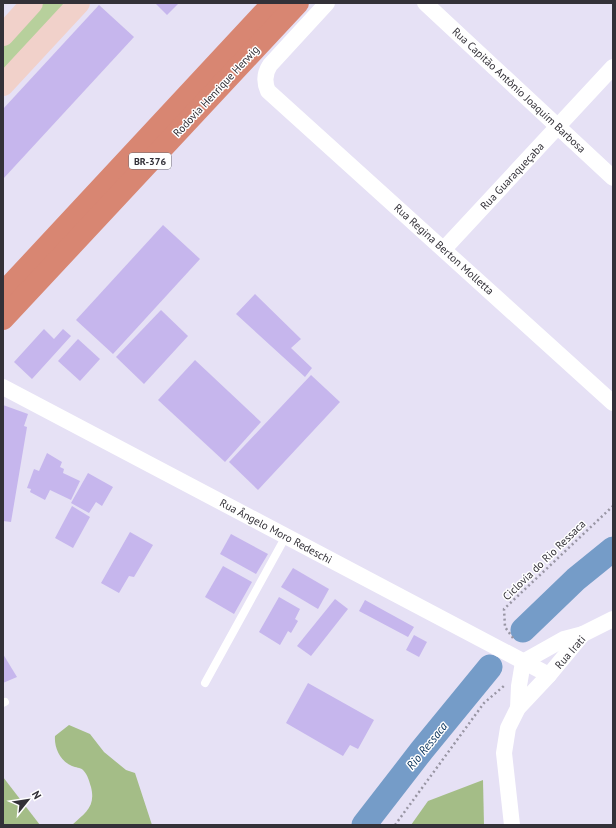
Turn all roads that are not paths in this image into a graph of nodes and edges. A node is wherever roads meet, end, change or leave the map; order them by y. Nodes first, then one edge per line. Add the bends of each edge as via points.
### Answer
1 (32, 3) edge
2 (79, 3) edge
3 (273, 3) edge
4 (298, 3) edge
5 (326, 3) edge
6 (425, 3) edge
7 (3, 35) edge
8 (613, 67) edge
9 (3, 85) edge
10 (558, 127) junction
11 (613, 178) edge
12 (444, 249) junction
13 (3, 293) edge
14 (3, 319) edge
15 (3, 387) edge
16 (613, 403) edge
17 (286, 536) junction
18 (613, 619) edge
19 (583, 634) junction
20 (523, 662) junction
21 (549, 676) junction
22 (206, 683) dead end
23 (518, 708) junction
24 (512, 825) edge

1 - 7 main road
2 - 9 main road
3 - 13 highway, Rodovia Henrique Herwig / BR-376
4 - 14 highway, Rodovia Henrique Herwig / BR-376
5 - 12 street, Rua Regina Berton Molletta via 266,70 268,91
6 - 10 street, Rua Capitão Antônio Joaquim Barbosa
8 - 10 street, Rua Guaraqueçaba
10 - 11 street, Rua Capitão Antônio Joaquim Barbosa
10 - 12 street, Rua Guaraqueçaba
12 - 16 street, Rua Regina Berton Molletta
15 - 17 street, Rua Ângelo Moro Redeschi
17 - 20 street, Rua Ângelo Moro Redeschi
17 - 22 lane
18 - 19 street, Rua Irati
19 - 20 street via 564,639
19 - 21 street, Rua Irati
20 - 21 street, Rua Ângelo Moro Redeschi
20 - 23 street
21 - 23 street, Rua Irati
23 - 24 street via 504,742

